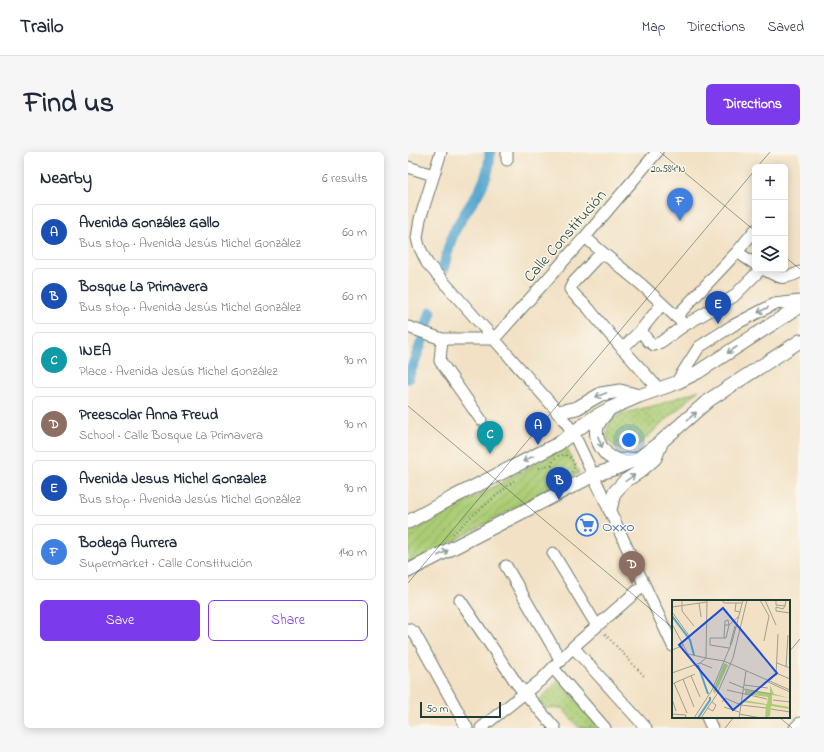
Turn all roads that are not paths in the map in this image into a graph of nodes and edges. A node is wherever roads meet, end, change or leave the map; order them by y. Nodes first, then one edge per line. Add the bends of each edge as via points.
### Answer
1 (441, 152) edge
2 (658, 152) edge
3 (408, 167) edge
4 (433, 175) junction
5 (752, 234) edge
6 (585, 237) junction
7 (602, 252) junction
8 (737, 252) junction
9 (752, 262) edge
10 (759, 272) edge
11 (768, 272) edge
12 (800, 272) edge
13 (800, 301) edge
14 (662, 304) junction
15 (800, 306) edge
16 (676, 317) junction
17 (685, 325) junction
18 (408, 327) edge
19 (641, 330) junction
20 (442, 339) junction
21 (494, 339) junction
22 (800, 341) edge
23 (622, 349) junction
24 (676, 383) junction
25 (659, 389) junction
26 (638, 396) junction
27 (611, 408) junction
28 (558, 412) junction
29 (481, 420) dead end
30 (574, 432) junction
31 (662, 441) junction
32 (639, 458) junction
33 (594, 475) junction
34 (610, 510) junction
35 (408, 522) edge
36 (553, 553) dead end
37 (506, 566) dead end
38 (408, 571) edge
39 (644, 585) junction
40 (460, 600) dead end
41 (597, 626) junction
42 (408, 629) edge
43 (672, 644) edge
44 (573, 647) junction
45 (557, 665) junction
46 (525, 694) junction
47 (707, 718) edge
48 (800, 722) edge
49 (467, 728) edge
50 (481, 728) edge
51 (555, 728) edge
52 (605, 728) edge
53 (646, 728) edge
54 (712, 728) edge
55 (795, 728) edge

1 - 4 street
2 - 6 street, Calle Constitución
3 - 4 street
4 - 21 street via 420,219 417,238 421,250 427,263
5 - 8 street
6 - 7 street
6 - 21 street, Calle Constitución
7 - 14 street
7 - 23 street via 570,288
8 - 9 street
8 - 16 street
10 - 17 street via 732,297
11 - 12 street via 782,279
13 -> 24 street via 774,304 698,347
14 - 16 street
14 - 19 street
15 -> 24 main road via 698,372
16 - 17 street
17 - 19 street via 654,345
18 - 20 street
19 - 23 street
20 - 21 street
20 - 29 street via 440,361
21 - 28 street
31 -> 22 main road via 709,400
23 - 25 street
24 - 25 main road
25 - 26 main road
26 - 27 main road
26 -> 28 main road via 620,391 601,394 577,408
27 - 30 main road
27 -> 32 main road via 597,427 600,447 615,460
28 - 30 street
30 - 33 street
30 -> 35 main road via 558,444
31 - 32 main road
34 -> 31 main road via 614,493 655,458
32 - 33 main road
33 - 34 street
38 -> 33 main road
34 - 39 street
36 - 41 street
37 - 45 street
39 - 41 street
39 - 43 street
40 - 46 street
41 - 44 street
42 - 49 street via 414,632
44 - 45 street
44 - 53 street
45 - 46 street
45 - 52 street
46 - 50 street
46 - 51 street
47 - 54 street
48 - 55 street

